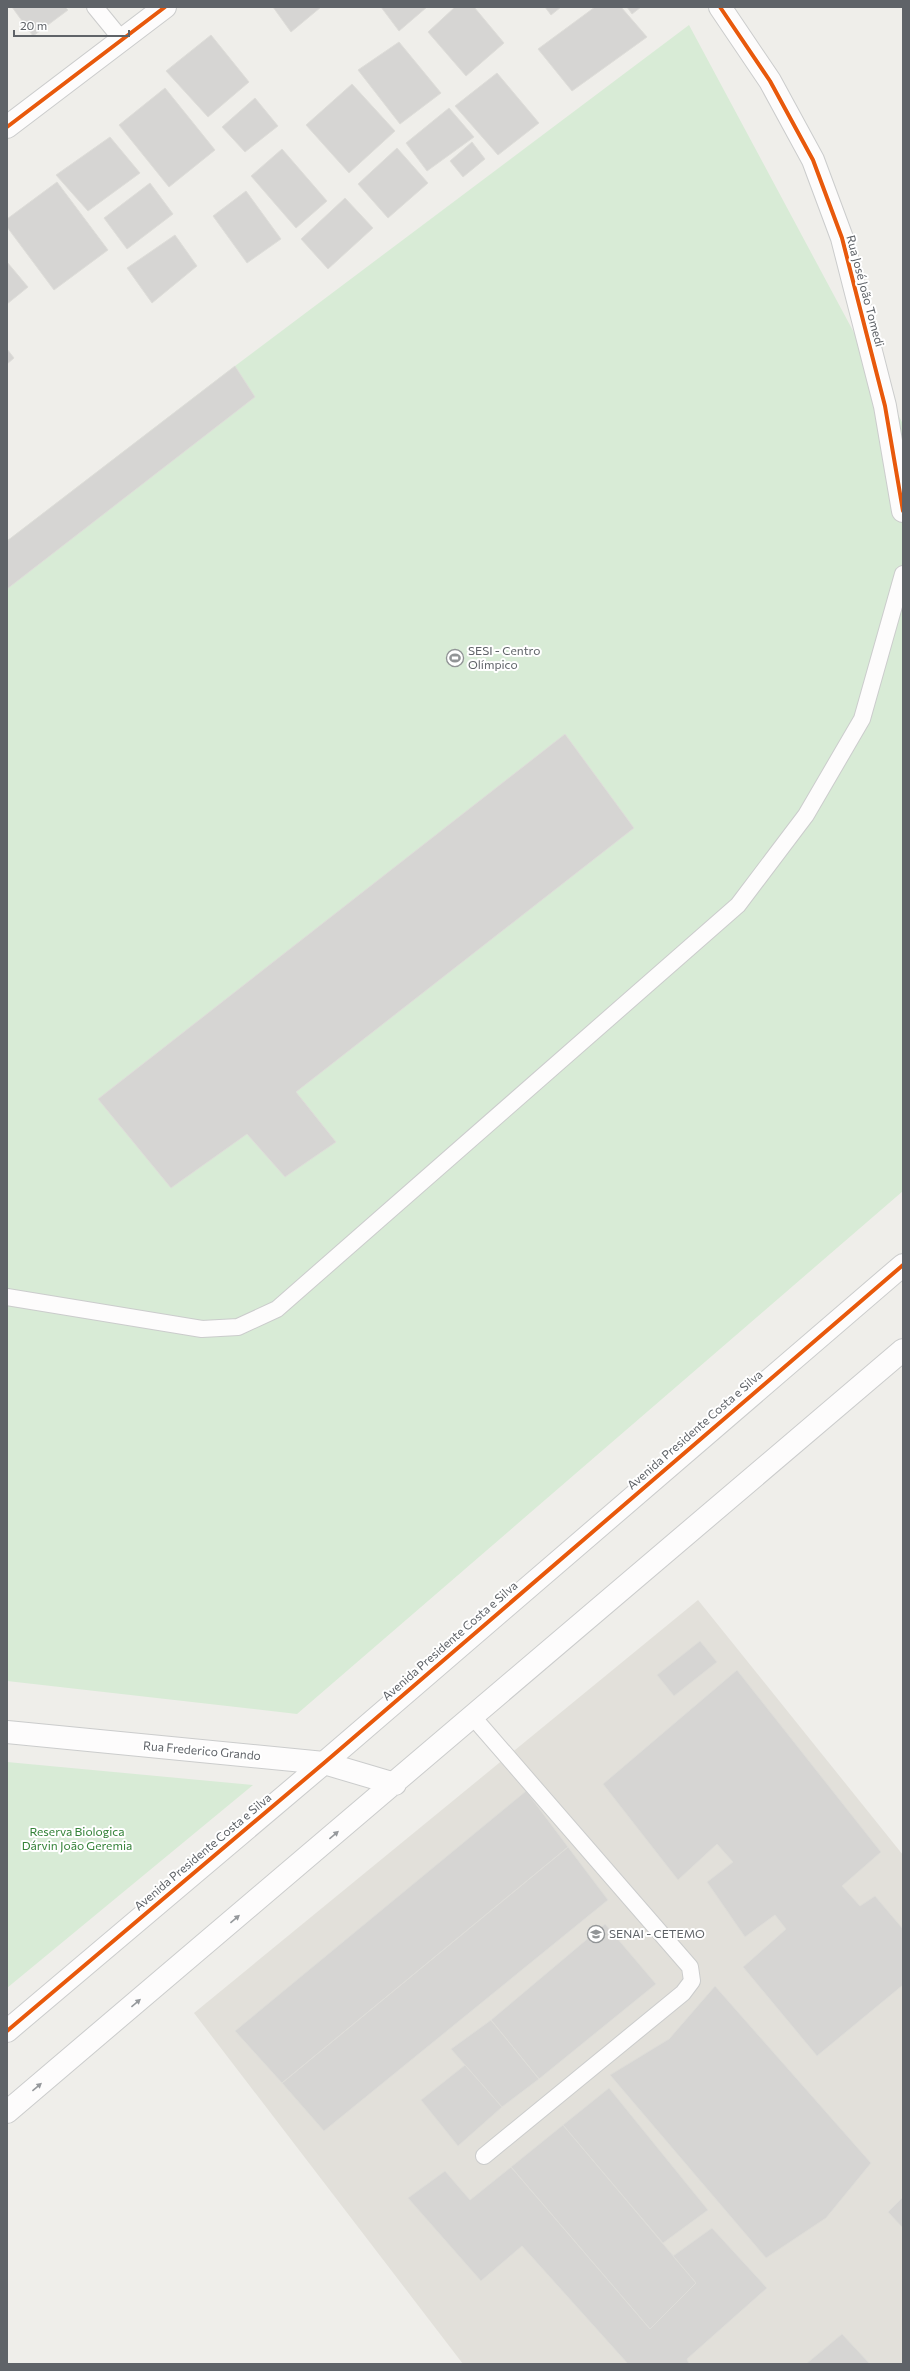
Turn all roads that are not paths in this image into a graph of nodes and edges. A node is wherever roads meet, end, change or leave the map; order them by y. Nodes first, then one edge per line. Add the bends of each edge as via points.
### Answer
1 (95, 7) edge
2 (165, 7) edge
3 (720, 7) edge
4 (122, 40) junction
5 (7, 127) edge
6 (903, 514) edge
7 (903, 574) edge
8 (903, 1265) edge
9 (7, 1297) edge
10 (903, 1350) edge
11 (473, 1718) junction
12 (7, 1732) edge
13 (324, 1763) junction
14 (395, 1784) junction
15 (7, 2031) edge
16 (7, 2112) edge
17 (484, 2156) dead end

1 - 4 lane
2 - 4 street
3 - 6 street, Rua José João Tomedi via 770,81 813,160 842,238 885,406
4 - 5 street
7 - 9 lane via 862,719 806,815 738,905 277,1309 238,1327 202,1329
8 - 13 street, Avenida Presidente Costa e Silva
10 - 11 street
11 - 14 street
11 - 17 lane via 690,1967 692,1981 683,1993
12 - 13 street, Rua Frederico Grando
13 - 14 street, Rua Frederico Grando
13 - 15 street, Avenida Presidente Costa e Silva
16 -> 14 street

